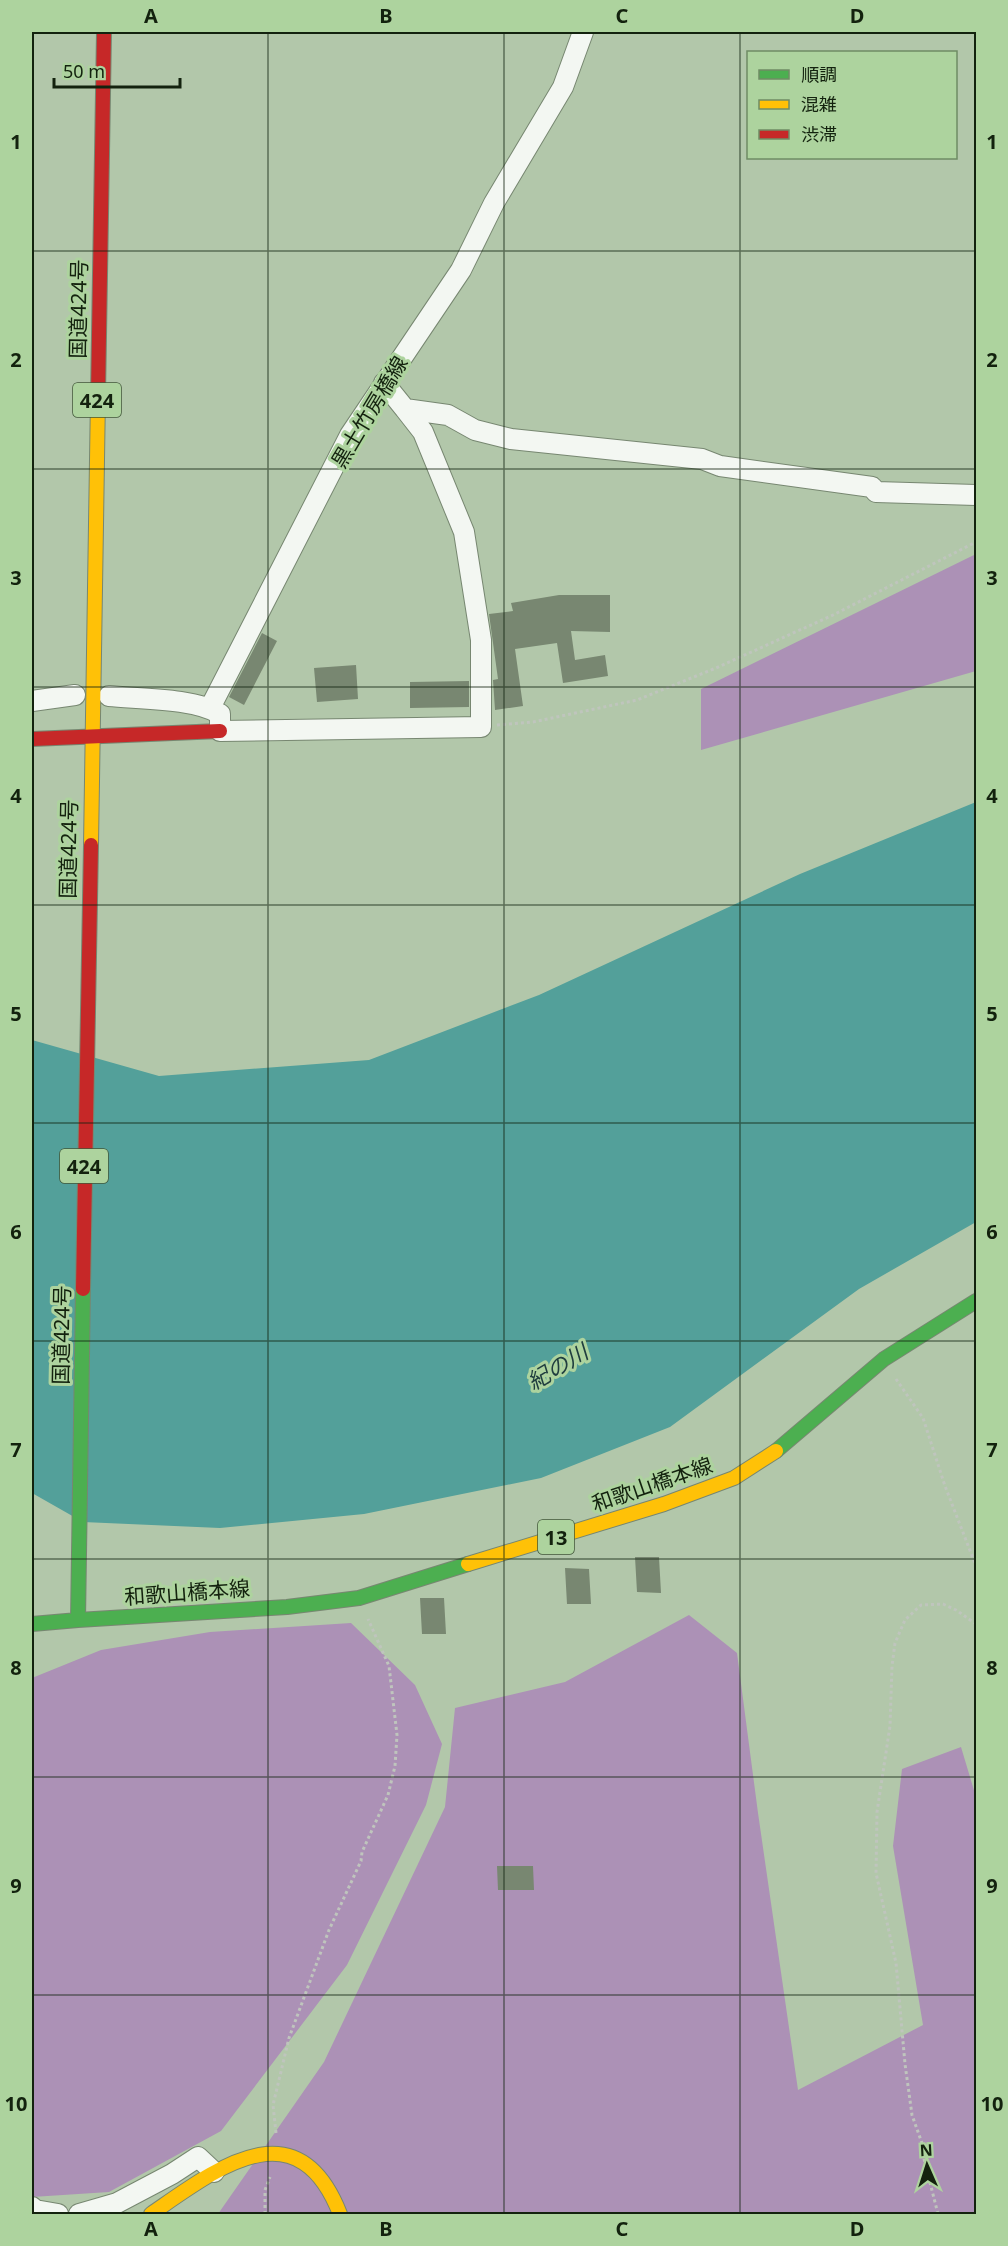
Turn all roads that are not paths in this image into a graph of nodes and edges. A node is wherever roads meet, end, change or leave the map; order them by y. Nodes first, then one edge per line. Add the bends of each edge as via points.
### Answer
1 (104, 32) edge
2 (584, 32) edge
3 (384, 383) junction
4 (405, 409) junction
5 (976, 495) edge
6 (75, 695) dead end
7 (109, 696) dead end
8 (32, 701) edge
9 (210, 708) junction
10 (220, 731) junction
11 (91, 737) junction
12 (32, 739) edge
13 (976, 1301) edge
14 (78, 1620) junction
15 (32, 1624) edge
16 (214, 2172) junction
17 (32, 2207) edge
18 (58, 2214) edge
19 (79, 2214) edge
20 (151, 2214) edge
21 (340, 2214) edge

1 - 11 main road, 国道424号 / 424
2 - 3 street, 黒土竹房橋線 via 563,87 494,203 461,270
3 - 4 street
3 - 9 street, 黒土竹房橋線 via 351,435
4 - 5 street via 448,415 475,430 511,439 702,459 720,466 872,487 876,492
4 - 10 street via 423,432 464,532 482,640 481,727
6 - 8 street
7 - 9 street
9 - 10 street via 220,714
10 - 11 main road
11 - 12 main road
11 - 14 main road, 国道424号 / 424
13 - 14 main road, 和歌山橋本線 / 13 via 884,1359 777,1450 734,1478 664,1504 359,1598 287,1607
14 - 15 main road
16 - 19 street via 198,2157 117,2203
16 - 20 main road
16 - 21 main road via 241,2159 278,2154 301,2160 320,2176
17 - 18 street

